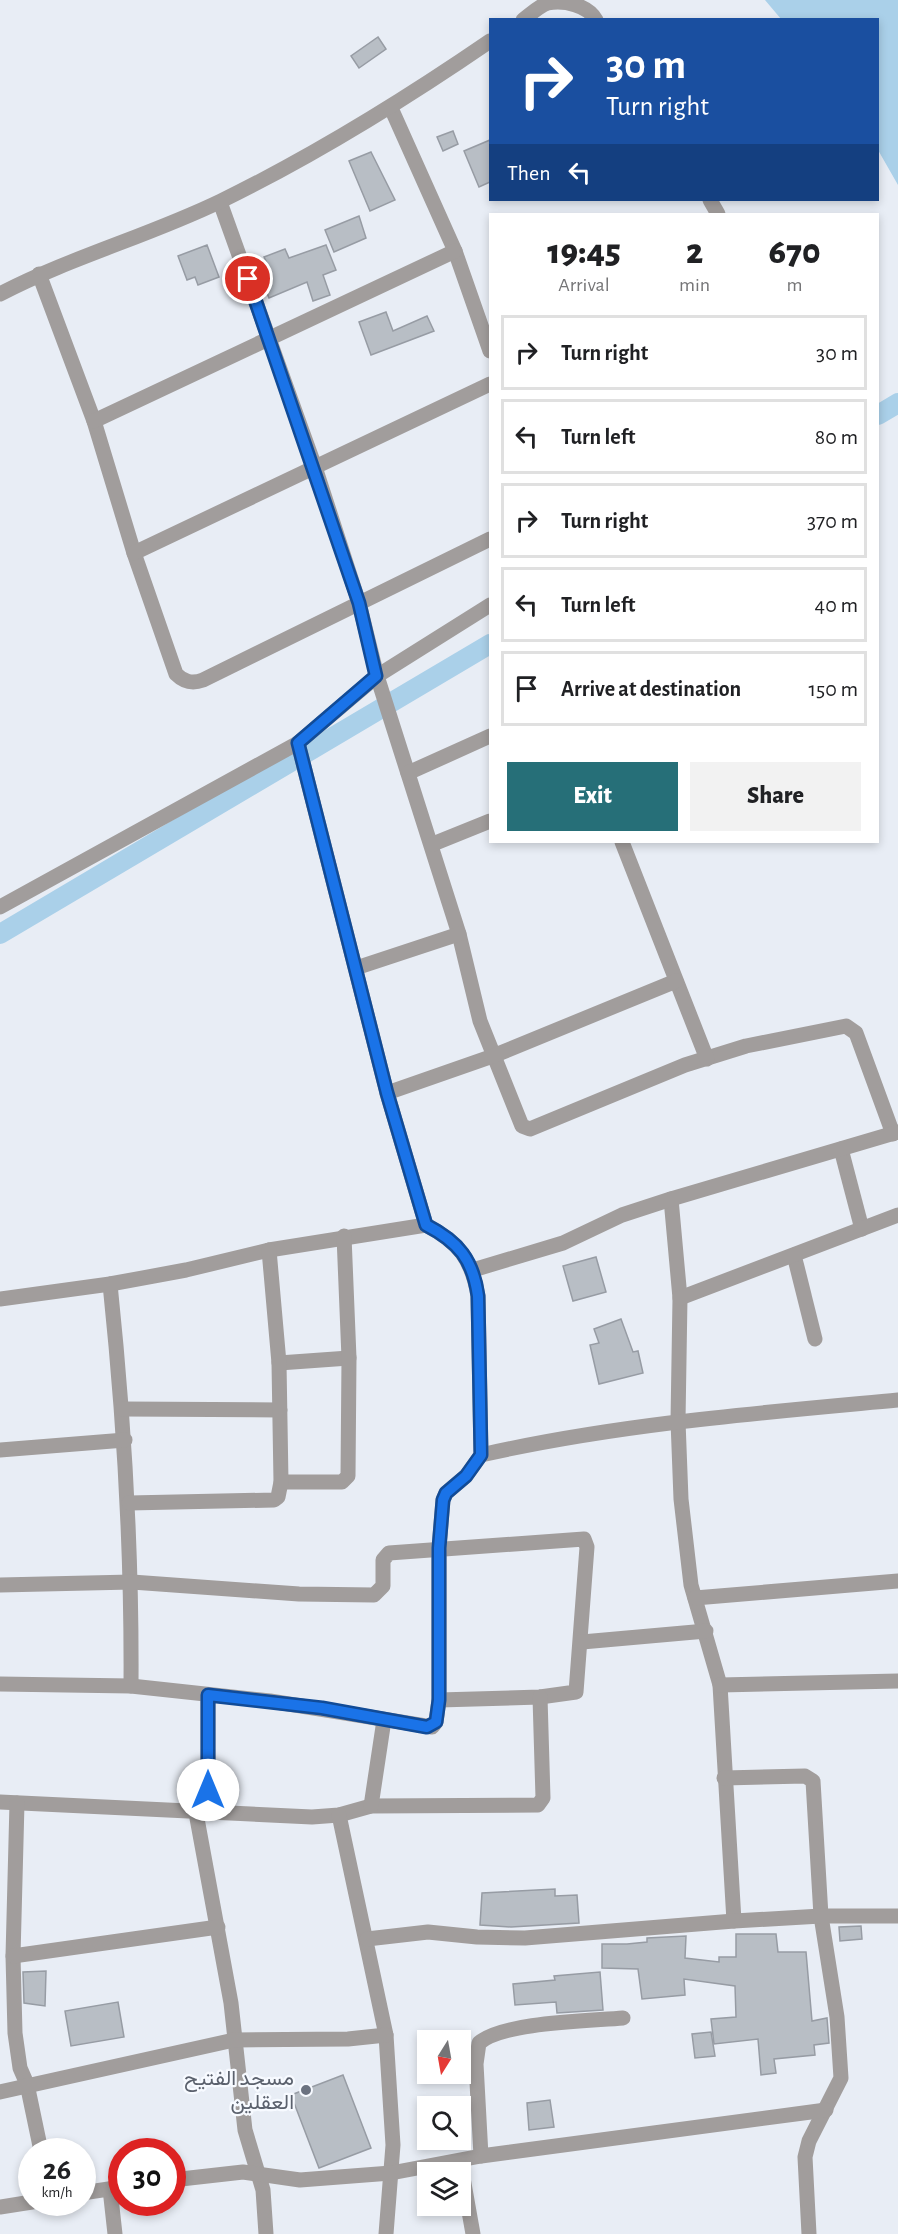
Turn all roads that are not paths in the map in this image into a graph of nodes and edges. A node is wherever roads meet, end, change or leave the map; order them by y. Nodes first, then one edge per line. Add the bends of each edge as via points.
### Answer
1 (526, 18) edge
2 (594, 18) edge
3 (489, 42) edge
4 (391, 108) junction
5 (220, 202) junction
6 (455, 251) junction
7 (39, 274) junction
8 (0, 294) edge
9 (269, 338) junction
10 (489, 348) edge
11 (489, 384) edge
12 (94, 421) junction
13 (315, 467) junction
14 (489, 539) edge
15 (134, 553) junction
16 (359, 603) junction
17 (489, 606) edge
18 (376, 676) junction
19 (489, 736) edge
20 (298, 743) junction
21 (408, 773) junction
22 (489, 820) edge
23 (622, 843) edge
24 (433, 844) junction
25 (0, 907) edge
26 (459, 934) junction
27 (356, 968) junction
28 (676, 981) junction
29 (493, 1056) junction
30 (707, 1059) junction
31 (387, 1093) junction
32 (896, 1133) edge
33 (841, 1149) junction
34 (671, 1199) junction
35 (898, 1215) edge
36 (426, 1225) junction
37 (862, 1229) junction
38 (344, 1236) junction
39 (269, 1250) junction
40 (794, 1255) junction
41 (473, 1270) junction
42 (110, 1284) junction
43 (680, 1298) junction
44 (0, 1299) edge
45 (815, 1339) dead end
46 (349, 1359) junction
47 (279, 1363) junction
48 (898, 1400) edge
49 (123, 1409) junction
50 (280, 1410) junction
51 (678, 1420) junction
52 (125, 1440) junction
53 (0, 1450) edge
54 (481, 1455) junction
55 (281, 1482) junction
56 (129, 1503) junction
57 (439, 1548) junction
58 (898, 1581) edge
59 (132, 1582) junction
60 (0, 1586) edge
61 (694, 1598) junction
62 (706, 1631) junction
63 (582, 1642) junction
64 (898, 1681) edge
65 (0, 1684) edge
66 (720, 1685) junction
67 (131, 1686) junction
68 (208, 1695) junction
69 (540, 1697) junction
70 (439, 1700) junction
71 (384, 1720) junction
72 (724, 1778) junction
73 (0, 1802) edge
74 (17, 1803) junction
75 (371, 1806) junction
76 (202, 1813) junction
77 (339, 1815) junction
78 (821, 1916) junction
79 (898, 1916) edge
80 (734, 1921) junction
81 (218, 1927) junction
82 (366, 1939) junction
83 (13, 1956) junction
84 (7, 1979) edge
85 (623, 2018) dead end
86 (386, 2035) junction
87 (234, 2040) junction
88 (27, 2084) junction
89 (0, 2092) edge
90 (826, 2110) junction
91 (38, 2138) edge
92 (481, 2156) junction
93 (460, 2161) junction
94 (391, 2173) junction
95 (259, 2174) junction
96 (186, 2178) edge
97 (18, 2204) edge
98 (0, 2206) edge
99 (115, 2216) edge
100 (115, 2234) edge
101 (266, 2234) edge
102 (386, 2234) edge
103 (473, 2234) edge
104 (809, 2234) edge

1 - 2 street via 547,3 560,1 583,6
3 - 4 street
4 - 5 street
4 - 6 street
5 - 7 street
5 - 9 street
6 - 9 street
6 - 10 street
7 - 8 street
7 - 12 street
9 - 12 street
9 - 13 street
11 - 13 street
12 - 15 street
13 - 15 street
13 - 16 street
14 - 16 street
15 - 16 street via 176,674 188,682 203,681
16 - 18 street
17 - 18 street
18 - 20 street
18 - 21 street
19 - 21 street
20 - 25 street
20 - 27 street
21 - 24 street
22 - 24 street
23 - 28 street
24 - 26 street
26 - 27 street
26 - 29 street via 480,1021
27 - 31 street
28 - 29 street
28 - 30 street
29 - 30 street via 522,1126 527,1129
29 - 31 street
30 - 32 street via 746,1046 846,1026 856,1034
31 - 36 street
32 - 33 street
33 - 34 street
33 - 37 street
34 - 41 street via 622,1215 553,1247
34 - 43 street
35 - 37 street
36 - 38 street
36 - 41 street via 451,1241
37 - 40 street
38 - 39 street
38 - 46 street
39 - 42 street
39 - 47 street
40 - 43 street
40 - 45 street
41 - 54 street via 478,1296
42 - 44 street
42 - 49 street
43 - 51 street
46 - 47 street
46 - 55 street via 346,1480
47 - 50 street
48 - 51 street
49 - 50 street
49 - 52 street
50 - 55 street
51 - 54 street
51 - 61 street via 682,1517
52 - 53 street
52 - 56 street
54 - 57 street via 444,1496
55 - 56 street via 280,1494 274,1500
56 - 59 street
57 - 59 street via 385,1556 381,1591 374,1595 299,1594
57 - 63 street via 584,1539 587,1547
57 - 70 street
58 - 61 street
59 - 60 street
59 - 67 street
61 - 62 street
62 - 63 street
62 - 66 street
63 - 69 street via 576,1692
64 - 66 street
65 - 67 street
66 - 72 street
67 - 68 street
68 - 71 street via 322,1708
68 - 76 street
69 - 70 street
69 - 75 street via 543,1798 538,1805
70 - 71 street via 432,1726
71 - 75 street
72 - 78 street via 805,1776 813,1781
72 - 80 street
73 - 74 street
74 - 76 street
74 - 83 street
75 - 77 street
76 - 77 street
76 - 81 street
77 - 82 street
78 - 79 street
78 - 80 street
78 - 90 street via 837,2017 841,2078
80 - 82 street via 525,1938 428,1932
81 - 83 street
81 - 87 street
82 - 86 street
83 - 84 street
84 - 88 street via 16,2052
85 - 92 street via 505,2030 479,2043 476,2064
86 - 87 street
86 - 94 street
87 - 88 street
87 - 95 street via 245,2130
88 - 89 street
88 - 91 street
90 - 92 street
90 - 104 street via 805,2157
92 - 93 street
93 - 94 street
93 - 103 street
94 - 95 street via 300,2180
94 - 102 street
95 - 96 street
95 - 101 street
97 - 98 street
99 - 100 street

